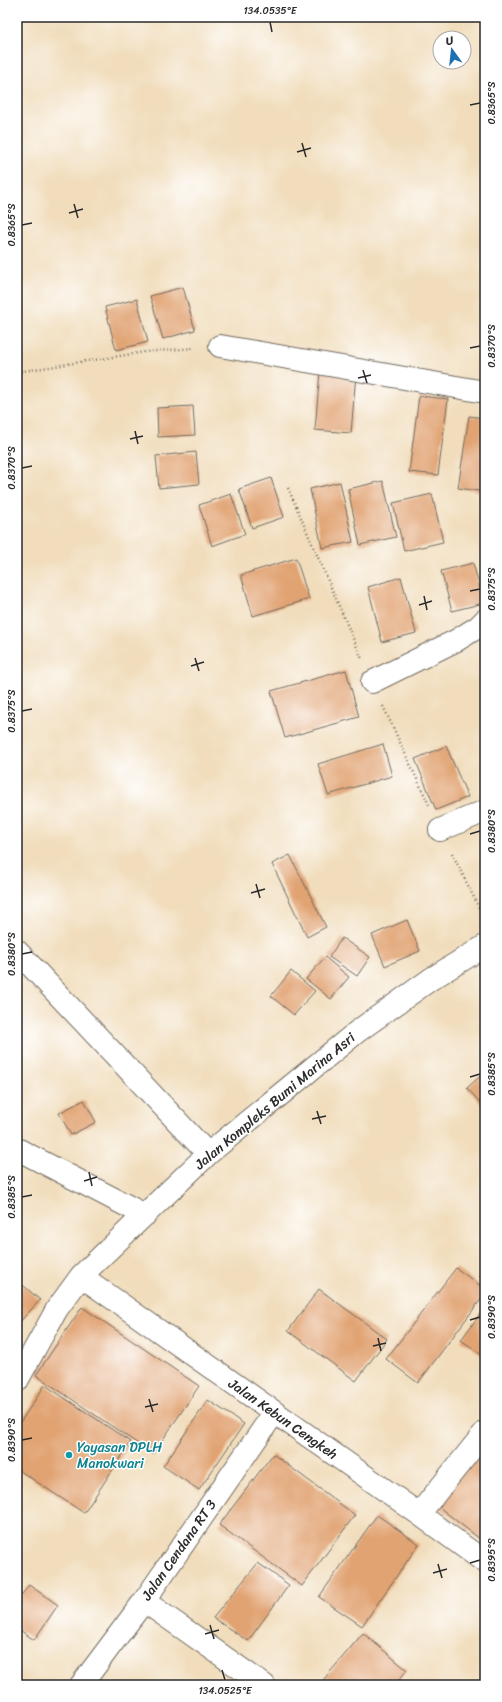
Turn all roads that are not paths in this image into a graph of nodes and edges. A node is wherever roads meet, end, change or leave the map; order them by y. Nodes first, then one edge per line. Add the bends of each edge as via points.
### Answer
1 (220, 346) road end
2 (485, 392) edge
3 (485, 620) edge
4 (372, 682) dead end
5 (485, 811) edge
6 (440, 830) dead end
7 (485, 946) edge
8 (17, 951) edge
9 (17, 1149) edge
10 (208, 1154) junction
11 (145, 1215) junction
12 (81, 1276) junction
13 (17, 1381) edge
14 (274, 1413) junction
15 (485, 1432) edge
16 (419, 1514) junction
17 (485, 1562) edge
18 (144, 1601) junction
19 (81, 1685) edge
20 (264, 1685) edge

1 - 2 street
3 - 4 street via 457,640
5 - 6 street
7 - 10 street, Jalan Kompleks Bumi Marina Asri via 431,979 358,1031
8 - 10 street
9 - 11 street
10 - 11 street, Jalan Kompleks Bumi Marina Asri
11 - 12 street, Jalan Kompleks Bumi Marina Asri
12 - 13 street, Jalan Kompleks Bumi Marina Asri via 57,1309
12 - 14 street, Jalan Kebun Cengkeh
14 - 16 street, Jalan Kebun Cengkeh
14 - 18 street, Jalan Cendana RT 3
15 - 16 street
16 - 17 street, Jalan Kebun Cengkeh
18 - 19 street, Jalan Cendana RT 3
18 - 20 street

